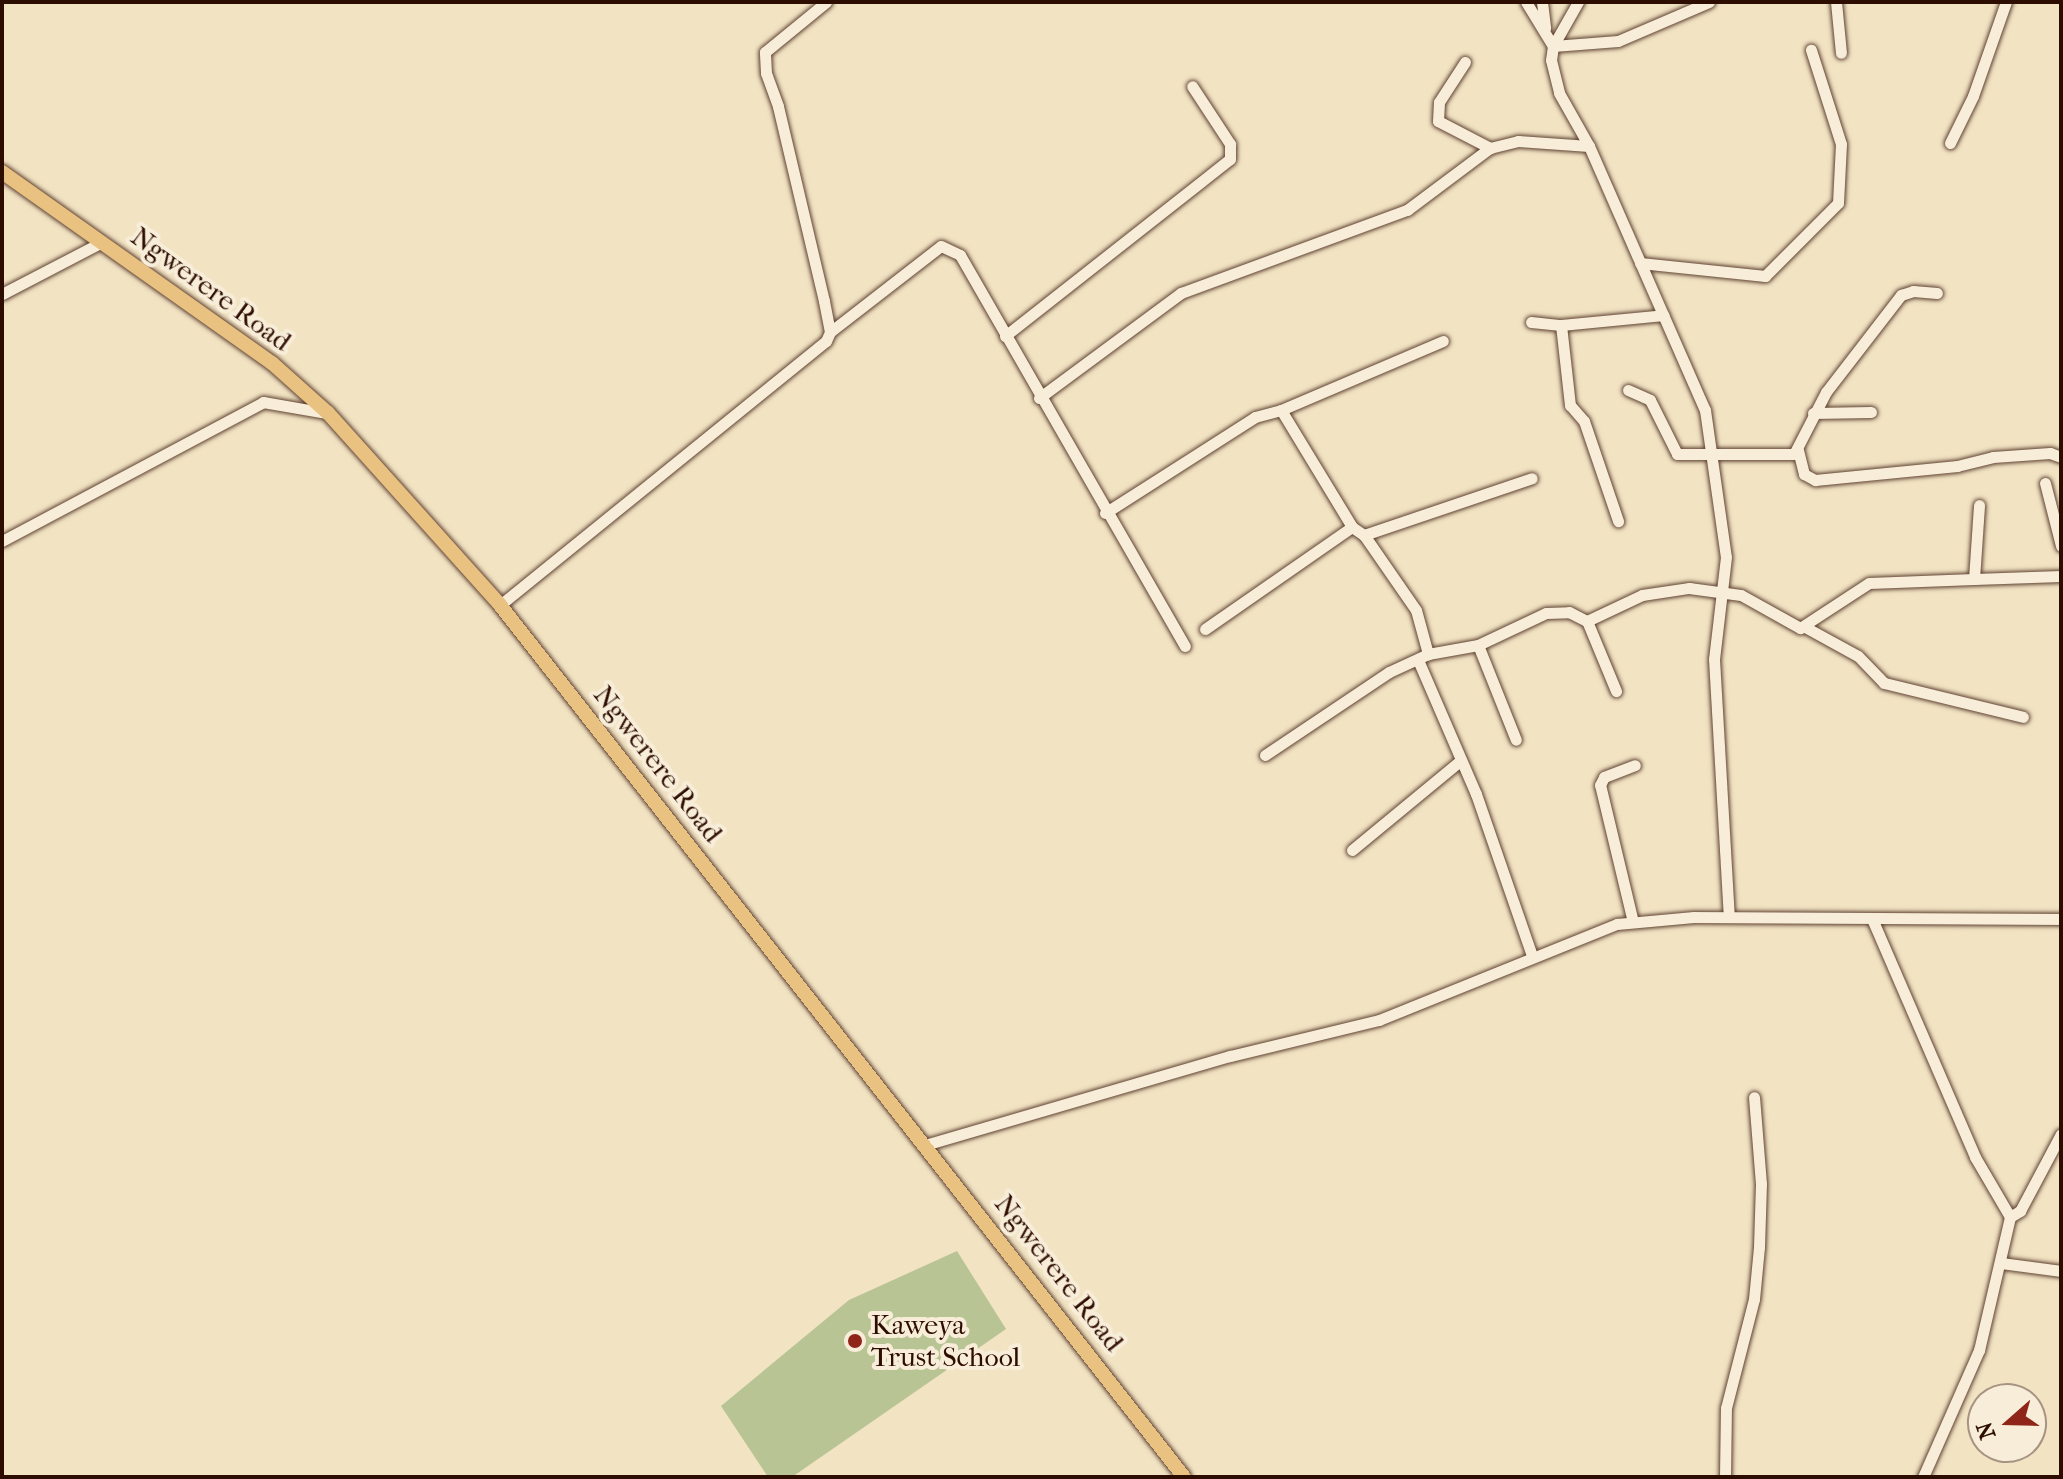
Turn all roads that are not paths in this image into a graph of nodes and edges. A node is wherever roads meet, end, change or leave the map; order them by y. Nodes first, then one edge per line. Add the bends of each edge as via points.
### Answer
1 (826, 2) edge
2 (1526, 2) edge
3 (1542, 2) edge
4 (1578, 2) edge
5 (1709, 2) edge
6 (1836, 2) edge
7 (2006, 2) edge
8 (1549, 41) junction
9 (1811, 50) dead end
10 (1841, 53) dead end
11 (1465, 62) dead end
12 (1192, 86) dead end
13 (1950, 143) dead end
14 (1589, 146) junction
15 (1490, 148) junction
16 (2, 172) edge
17 (102, 242) junction
18 (1640, 263) junction
19 (1937, 293) dead end
20 (2, 294) edge
21 (1664, 315) junction
22 (1531, 322) dead end
23 (1561, 325) junction
24 (830, 332) junction
25 (1005, 336) junction
26 (1443, 341) dead end
27 (1628, 390) dead end
28 (1039, 398) junction
29 (1281, 410) junction
30 (1871, 412) dead end
31 (328, 413) junction
32 (1813, 413) junction
33 (1798, 450) junction
34 (1710, 454) junction
35 (2061, 457) edge
36 (1532, 478) dead end
37 (2045, 483) dead end
38 (1979, 505) dead end
39 (1105, 513) junction
40 (1618, 521) dead end
41 (1352, 527) junction
42 (1364, 535) junction
43 (2, 541) edge
44 (2061, 546) edge
45 (2061, 576) edge
46 (1974, 579) junction
47 (1721, 591) junction
48 (500, 605) junction
49 (1587, 621) junction
50 (1805, 627) junction
51 (1205, 629) dead end
52 (1478, 645) junction
53 (1185, 646) dead end
54 (1423, 657) junction
55 (1616, 691) dead end
56 (2023, 717) dead end
57 (1516, 740) dead end
58 (1265, 755) dead end
59 (1461, 760) junction
60 (1635, 765) dead end
61 (1352, 850) dead end
62 (1729, 917) junction
63 (2061, 919) edge
64 (1873, 921) junction
65 (1633, 922) junction
66 (1532, 956) junction
67 (1754, 1097) dead end
68 (2061, 1134) edge
69 (925, 1145) junction
70 (2010, 1217) junction
71 (2001, 1263) junction
72 (2061, 1271) edge
73 (1184, 1477) edge
74 (1725, 1477) edge
75 (1923, 1477) edge

1 - 24 street via 765,52
2 - 8 street
3 - 8 street
4 - 8 street
5 - 8 street via 1618,41
6 - 10 street
7 - 13 street via 1973,96
8 - 14 street via 1552,76
9 - 18 street via 1841,144 1838,203 1765,276
11 - 15 street via 1439,102 1438,121
12 - 25 street via 1230,144 1230,159
14 - 15 street via 1518,141
14 - 18 street
15 - 28 street via 1407,210 1181,293
16 - 17 main road, Ngwerere Road
17 - 20 street
17 - 31 main road, Ngwerere Road via 272,363
18 - 21 street
19 - 32 street via 1901,295
21 - 23 street
21 - 34 street via 1705,410
22 - 23 street
23 - 40 street via 1570,405 1584,421
24 - 25 street via 941,246 960,255
24 - 48 street via 807,359
25 - 28 street
26 - 29 street
27 - 34 street via 1650,400 1673,451
28 - 39 street
29 - 39 street via 1255,417
29 - 41 street
30 - 32 street
31 - 43 street via 263,402
31 - 48 main road, Ngwerere Road
32 - 33 street
33 - 34 street
33 - 35 street via 1804,474 1815,480 1933,469 1993,457
34 - 47 street via 1726,549
36 - 42 street
37 - 44 street
38 - 46 street
39 - 53 street
41 - 42 street
41 - 51 street
42 - 54 street via 1416,610
45 - 46 street
46 - 50 street via 1869,583
47 - 49 street via 1661,590
47 - 50 street via 1741,595
47 - 62 street via 1714,659
48 - 69 main road, Ngwerere Road
49 - 52 street via 1569,612 1546,613
49 - 55 street
50 - 56 street via 1858,656 1884,683
52 - 54 street
52 - 57 street
54 - 58 street via 1389,672
54 - 59 street
59 - 61 street
59 - 66 street
60 - 65 street via 1604,777 1600,785
62 - 64 street
62 - 65 street
63 - 64 street via 1972,915
64 - 70 street via 1972,1150
65 - 66 street
66 - 69 street via 1379,1020 1230,1056
67 - 74 street via 1761,1184 1759,1247 1754,1299 1725,1418
68 - 70 street via 2020,1211
69 - 73 main road, Ngwerere Road
70 - 71 street
71 - 72 street
71 - 75 street via 1961,1400

